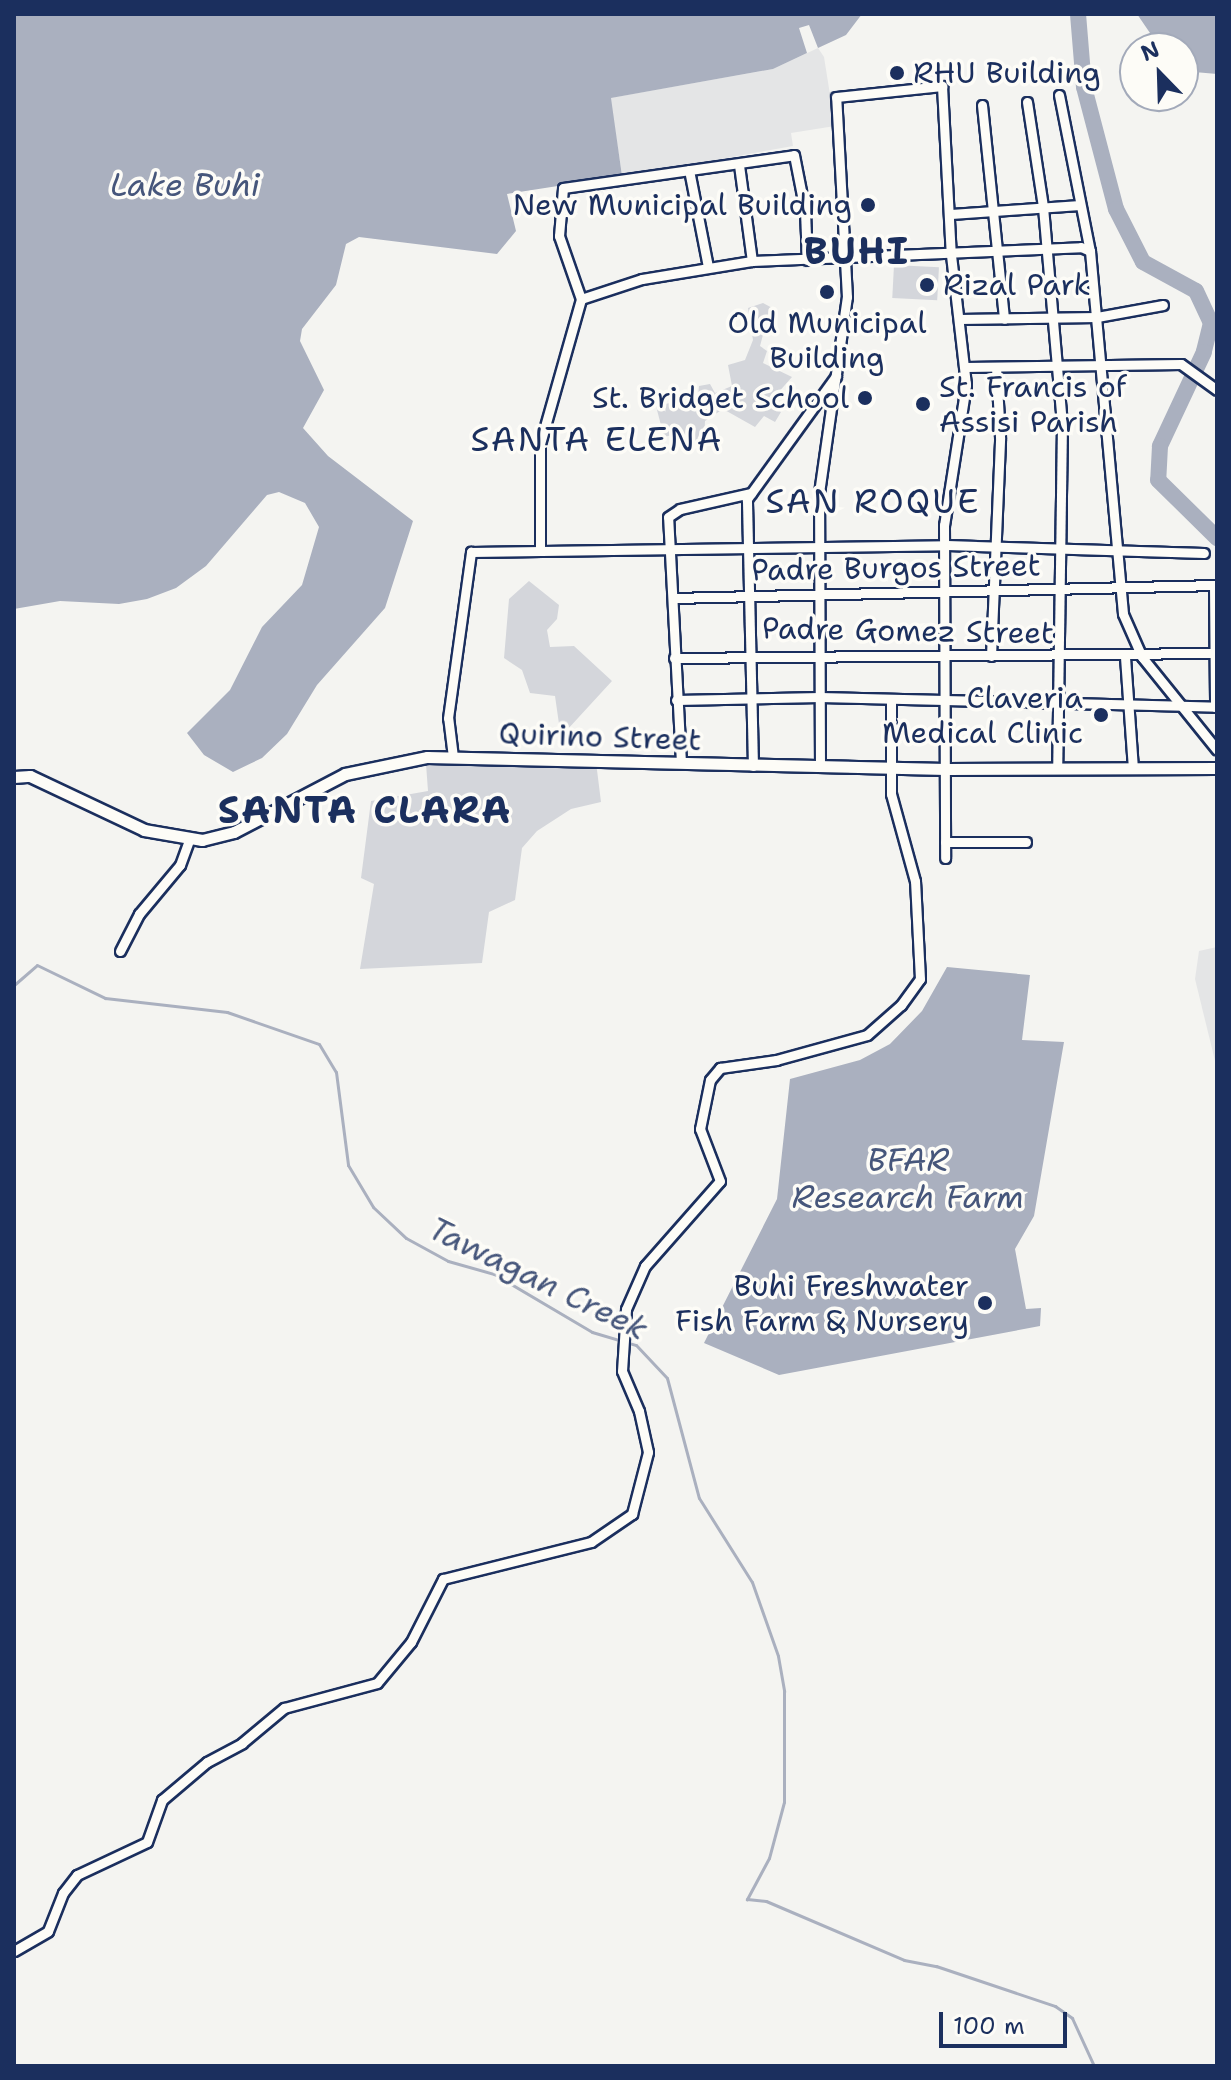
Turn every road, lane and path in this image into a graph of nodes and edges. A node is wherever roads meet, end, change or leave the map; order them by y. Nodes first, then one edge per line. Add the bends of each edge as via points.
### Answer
1 (1059, 95) dead end
2 (1027, 102) dead end
3 (982, 105) dead end
4 (739, 165) junction
5 (689, 170) junction
6 (1080, 205) junction
7 (1043, 207) junction
8 (995, 212) junction
9 (951, 214) junction
10 (1044, 250) junction
11 (1090, 251) junction
12 (999, 253) junction
13 (951, 255) junction
14 (847, 258) junction
15 (807, 260) junction
16 (752, 261) junction
17 (708, 267) junction
18 (581, 299) junction
19 (1163, 305) dead end
20 (1097, 317) junction
21 (959, 319) junction
22 (1004, 319) junction
23 (1051, 320) junction
24 (966, 367) junction
25 (1102, 367) junction
26 (996, 368) junction
27 (1058, 368) junction
28 (836, 376) junction
29 (1217, 390) edge
30 (751, 493) junction
31 (947, 545) junction
32 (995, 547) junction
33 (748, 548) junction
34 (540, 550) junction
35 (670, 550) junction
36 (820, 550) junction
37 (1058, 550) junction
38 (1118, 551) junction
39 (1204, 553) dead end
40 (1216, 585) edge
41 (1121, 587) junction
42 (994, 589) junction
43 (1058, 589) junction
44 (946, 592) junction
45 (750, 595) junction
46 (822, 595) junction
47 (673, 598) junction
48 (751, 653) junction
49 (821, 653) junction
50 (1215, 653) edge
51 (991, 656) junction
52 (946, 657) junction
53 (1057, 657) junction
54 (1125, 657) junction
55 (1142, 657) junction
56 (674, 658) junction
57 (820, 697) junction
58 (752, 698) junction
59 (676, 700) junction
60 (891, 700) junction
61 (946, 700) junction
62 (1058, 704) junction
63 (1129, 705) junction
64 (1182, 707) junction
65 (1216, 707) edge
66 (1217, 750) edge
67 (453, 757) junction
68 (681, 763) junction
69 (753, 766) junction
70 (820, 766) junction
71 (890, 767) junction
72 (1057, 768) junction
73 (1217, 768) edge
74 (946, 769) junction
75 (1133, 769) junction
76 (14, 777) edge
77 (189, 840) junction
78 (945, 842) junction
79 (1026, 842) dead end
80 (945, 858) dead end
81 (120, 951) dead end
82 (14, 1951) edge

1 - 6 street
2 - 7 street
3 - 8 street
4 - 5 street
4 - 15 street via 794,155 805,211
4 - 16 street
5 - 17 street
5 - 18 street via 563,188 559,236
6 - 7 street
6 - 11 street
7 - 8 street
7 - 10 street
8 - 9 street
8 - 12 street
9 - 13 street
9 - 14 street via 942,86 836,97
10 - 11 street
10 - 12 street
10 - 23 street
11 - 20 street
12 - 13 street
12 - 22 street
13 - 14 street
13 - 21 street
14 - 15 street
14 - 28 street via 846,313
15 - 16 street
16 - 17 street
17 - 18 street
18 - 34 street via 540,444
19 - 20 street
20 - 23 street
20 - 25 street
21 - 22 street
21 - 24 street
22 - 23 street
23 - 27 street
24 - 26 street
24 - 31 street via 964,422 946,504
25 - 27 street
25 - 29 street via 1181,364
25 - 38 street
26 - 27 street
26 - 32 street
27 - 37 street
28 - 30 street
28 - 36 street via 819,493
30 - 33 street via 744,517
30 - 35 street via 673,512 667,521
31 - 32 street
31 - 36 street
31 - 44 street
32 - 37 street
32 - 42 street
33 - 35 street
33 - 36 street
33 - 45 street
34 - 35 street
34 - 67 street via 471,552 448,718
35 - 47 street
36 - 46 street
37 - 38 street
37 - 43 street
38 - 39 street
38 - 41 street
40 - 41 street, Padre Burgos Street
40 - 50 street
41 - 43 street, Padre Burgos Street
41 - 55 street via 1125,621
42 - 43 street, Padre Burgos Street
42 - 44 street, Padre Burgos Street
42 - 51 street
43 - 53 street
44 - 46 street, Padre Burgos Street
44 - 52 street
45 - 46 street, Padre Burgos Street
45 - 47 street, Padre Burgos Street
45 - 48 street
46 - 49 street
47 - 56 street
48 - 49 street, Padre Gomez Street
48 - 56 street, Padre Gomez Street
48 - 58 street
49 - 52 street, Padre Gomez Street
49 - 57 street
50 - 55 street, Padre Gomez Street
50 - 65 street
51 - 52 street, Padre Gomez Street
51 - 53 street, Padre Gomez Street
52 - 61 street
53 - 54 street, Padre Gomez Street
53 - 62 street
54 - 55 street, Padre Gomez Street
54 - 63 street
55 - 64 street
56 - 59 street
57 - 58 street
57 - 60 street
57 - 70 street
58 - 59 street
58 - 69 street
59 - 68 street
60 - 61 street
60 - 71 street
61 - 62 street
61 - 74 street
62 - 63 street
62 - 72 street
63 - 64 street
63 - 75 street
64 - 65 street
64 - 66 street
67 - 68 main road, Quirino Street
67 - 77 main road, Quirino Street via 356,770 234,832
68 - 69 main road, Quirino Street
69 - 70 main road, Quirino Street
70 - 71 main road, Quirino Street
71 - 74 main road, Quirino Street
71 - 82 street via 891,794 915,881 920,974 916,987 867,1035 715,1072 700,1129 720,1181 645,1266 626,1309 622,1371 648,1452 630,1517 591,1542 443,1579 411,1642 377,1683 284,1708 242,1743 213,1758 162,1800 147,1842 77,1875 63,1893 48,1931
72 - 74 main road, Quirino Street
72 - 75 main road, Quirino Street
73 - 75 main road, Quirino Street
74 - 78 street
76 - 77 main road, Quirino Street via 30,776 144,830
77 - 81 street via 180,865 139,914
78 - 79 street
78 - 80 street

